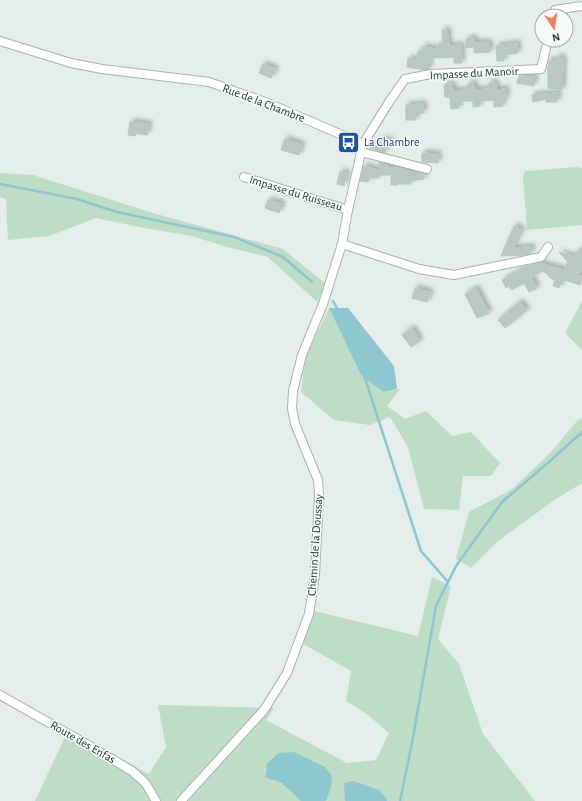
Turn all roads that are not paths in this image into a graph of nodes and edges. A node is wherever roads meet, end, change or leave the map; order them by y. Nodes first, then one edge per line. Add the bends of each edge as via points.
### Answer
1 (582, 6) edge
2 (568, 8) edge
3 (0, 41) edge
4 (546, 48) edge
5 (362, 148) junction
6 (427, 169) dead end
7 (244, 177) dead end
8 (348, 210) junction
9 (342, 244) junction
10 (548, 248) dead end
11 (0, 695) edge
12 (156, 801) edge
13 (181, 801) edge

1 - 2 street
3 - 5 street, Rue de la Chambre via 71,64 209,82 268,103
4 - 5 street, Impasse du Manoir via 541,69 431,74 405,79
5 - 6 street, Rue de la Chambre
5 - 8 street
7 - 8 street, Impasse du Ruisseau
8 - 9 street
9 - 10 street via 419,269 454,276 541,256
9 - 13 street, Chemin de la Doussay via 323,304 302,355 293,391 294,424 318,480 315,575 309,614 287,673 264,710
11 - 12 street, Route des Enfas via 132,771 146,784

